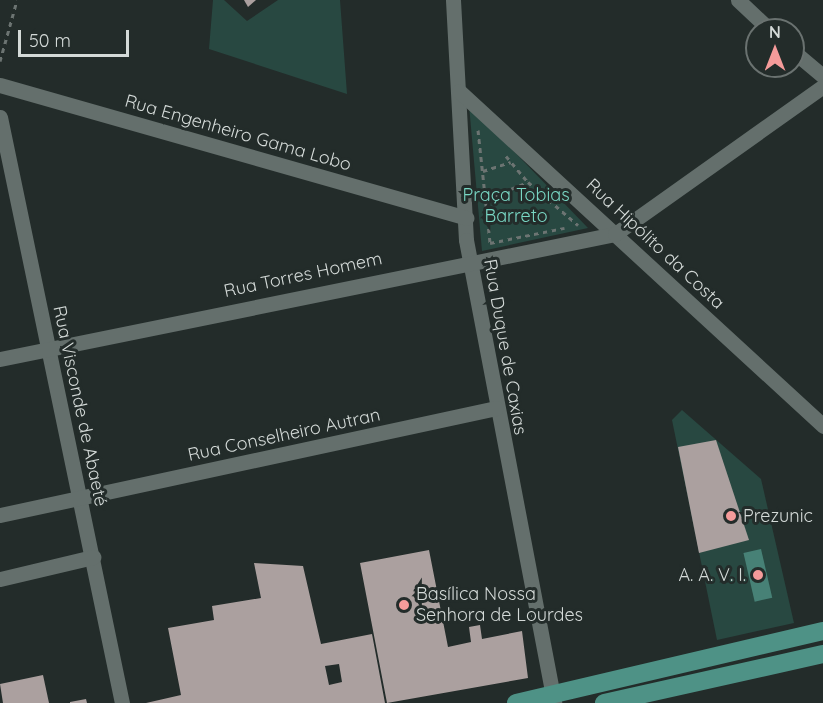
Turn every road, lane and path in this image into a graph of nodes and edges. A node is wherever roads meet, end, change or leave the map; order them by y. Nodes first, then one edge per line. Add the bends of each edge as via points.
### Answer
1 (17, 0) edge
2 (453, 0) edge
3 (738, 0) edge
4 (757, 18) edge
5 (805, 61) edge
6 (0, 62) edge
7 (823, 76) edge
8 (0, 85) edge
9 (823, 86) edge
10 (459, 91) junction
11 (0, 117) edge
12 (478, 123) dead end
13 (511, 162) dead end
14 (483, 171) junction
15 (6, 182) edge
16 (486, 199) junction
17 (466, 218) junction
18 (615, 234) junction
19 (469, 261) junction
20 (48, 349) junction
21 (0, 359) edge
22 (496, 408) junction
23 (823, 426) edge
24 (80, 497) junction
25 (0, 515) edge
26 (93, 557) junction
27 (0, 579) edge
28 (823, 631) edge
29 (823, 654) edge
30 (553, 700) edge
31 (122, 703) edge
32 (516, 703) edge
33 (604, 703) edge

1 - 6 path
2 - 10 street, Rua Duque de Caxias
3 - 4 street
5 - 7 street
8 - 17 street, Rua Engenheiro Gama Lobo
9 - 18 street
10 - 17 street, Rua Duque de Caxias
10 - 18 street, Rua Hipólito da Costa
11 - 15 street, Rua Visconde de Abaeté
12 - 14 path
13 - 14 path
14 - 16 path
15 - 20 street, Rua Visconde de Abaeté
16 - 16 path via 528,182 578,225 490,243
17 - 19 street, Rua Duque de Caxias
18 - 19 street, Rua Torres Homem
18 - 23 street, Rua Hipólito da Costa
19 - 20 street, Rua Torres Homem
19 - 22 street, Rua Duque de Caxias
20 - 21 street, Rua Torres Homem
20 - 24 street, Rua Visconde de Abaeté
22 - 24 street, Rua Conselheiro Autran
22 - 30 street, Rua Duque de Caxias
24 - 25 street, Rua Conselheiro Autran
24 - 26 street, Rua Visconde de Abaeté
26 - 27 street
26 - 31 street, Rua Visconde de Abaeté
28 - 30 main road
29 - 33 main road
30 - 32 main road

